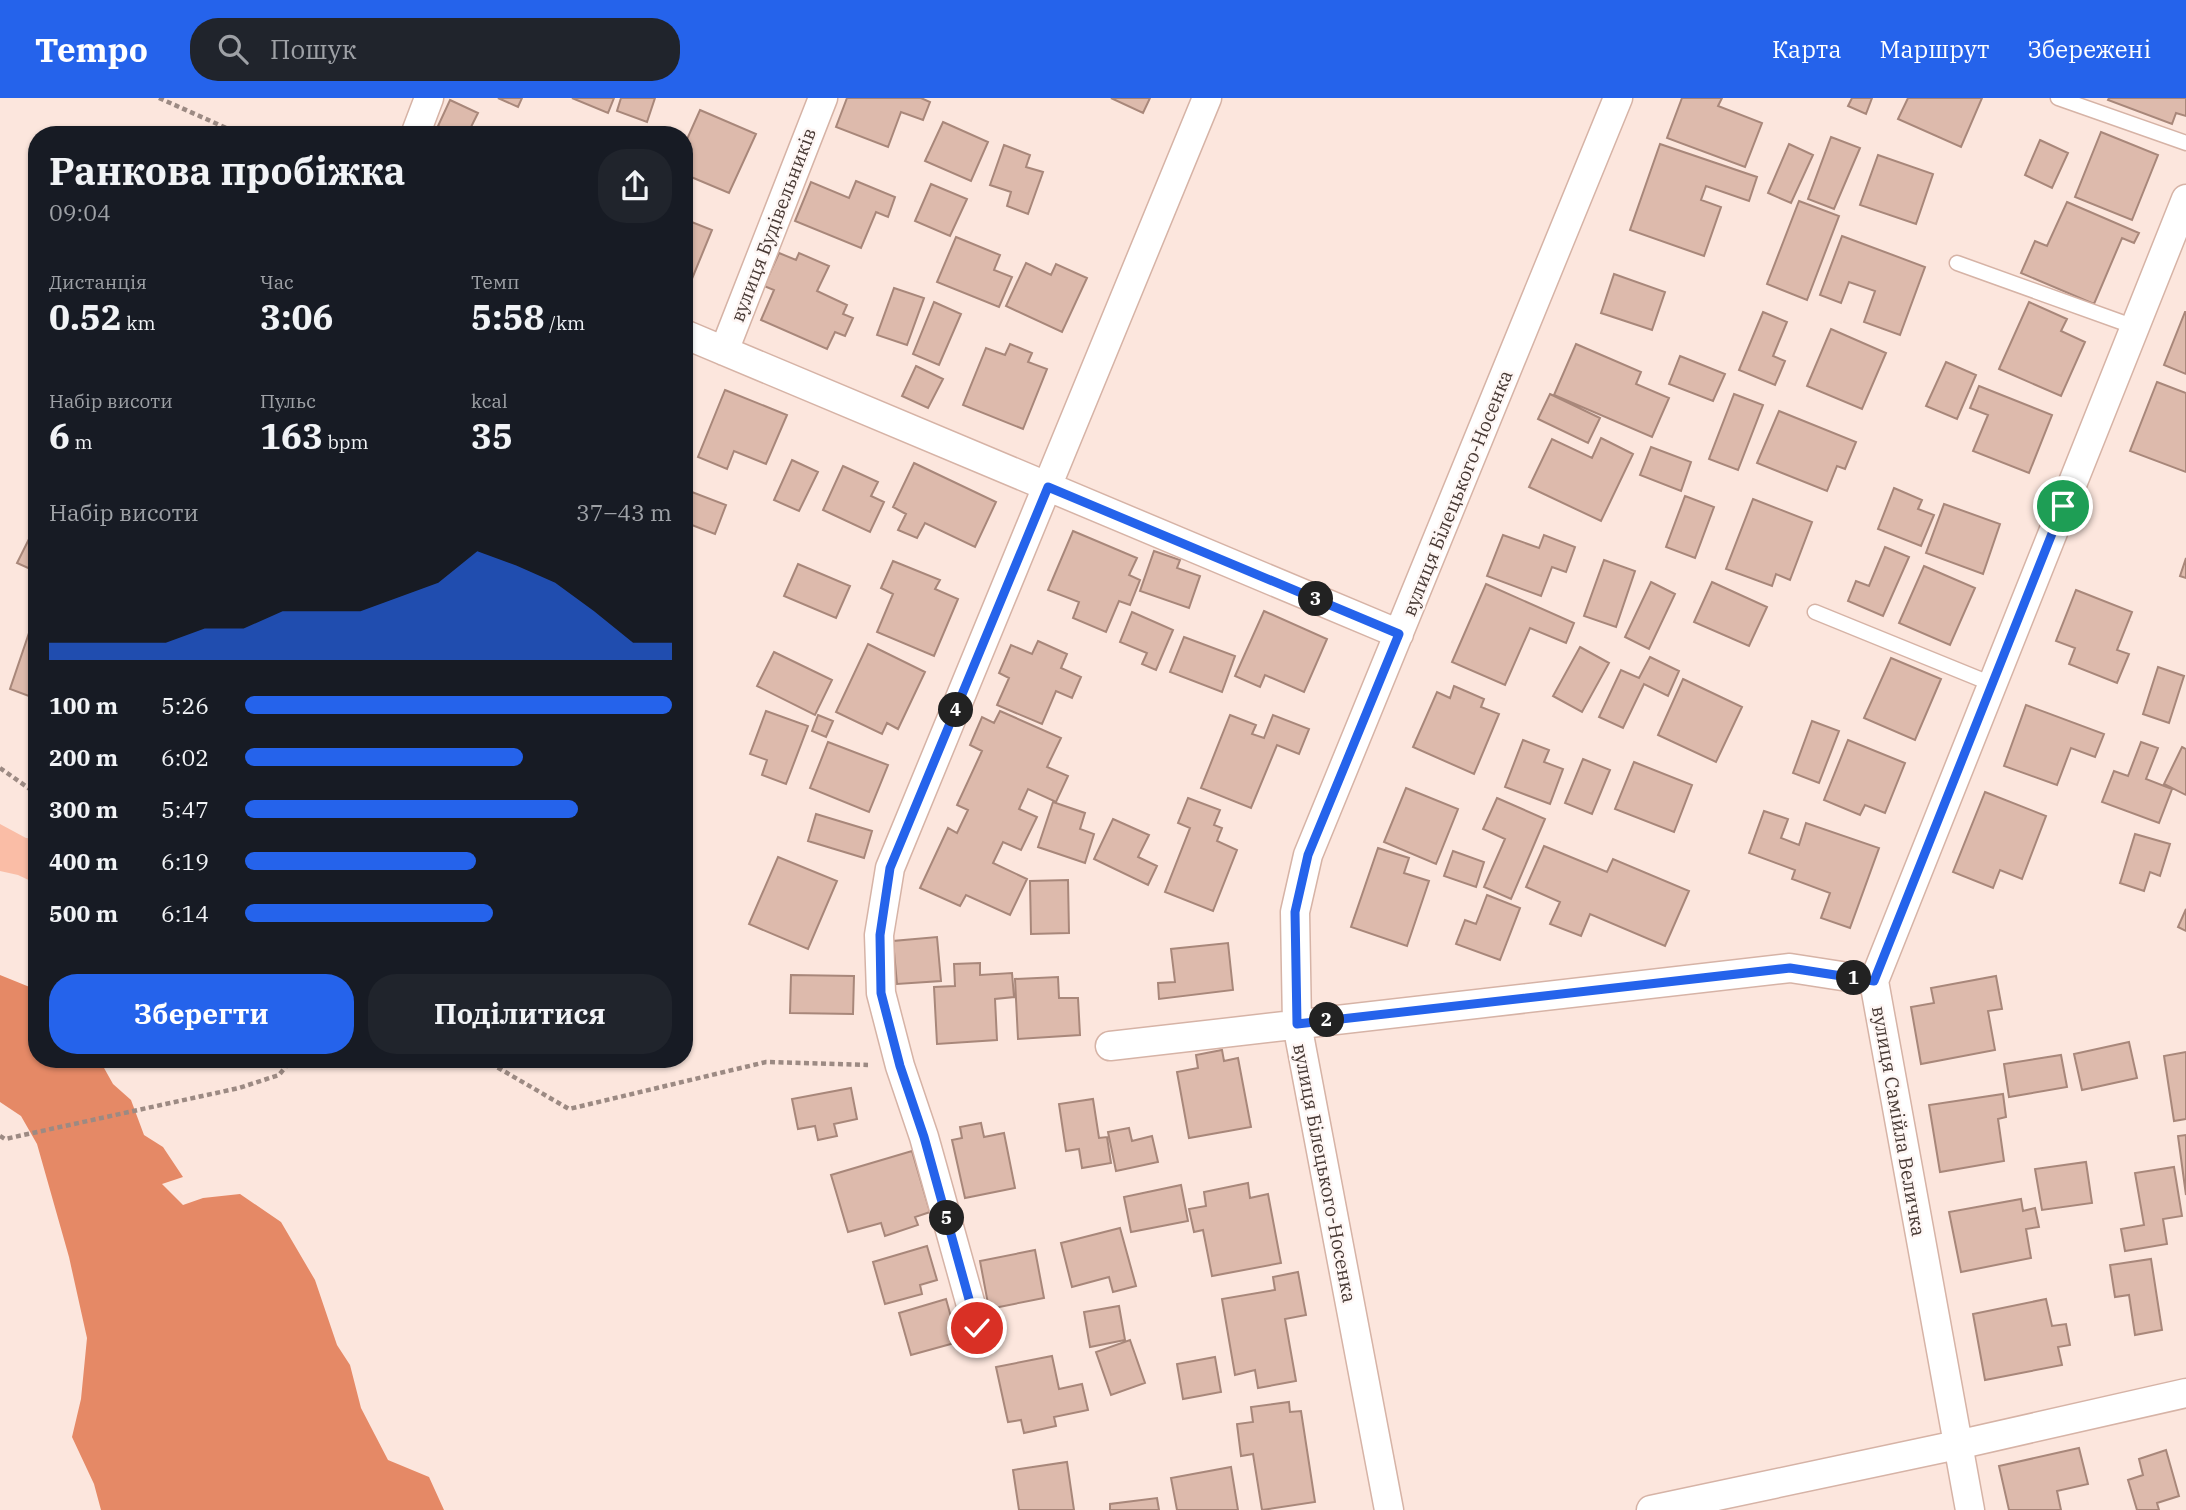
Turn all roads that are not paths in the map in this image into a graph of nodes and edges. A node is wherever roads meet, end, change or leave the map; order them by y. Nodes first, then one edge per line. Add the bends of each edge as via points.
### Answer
1 (429, 98) edge
2 (823, 98) edge
3 (1207, 98) edge
4 (1618, 98) edge
5 (2058, 98) edge
6 (418, 126) edge
7 (2186, 144) edge
8 (2186, 199) edge
9 (1957, 263) dead end
10 (2134, 327) junction
11 (693, 338) edge
12 (723, 351) junction
13 (1048, 487) junction
14 (1815, 612) dead end
15 (1399, 634) junction
16 (1992, 684) junction
17 (1874, 981) junction
18 (1297, 1024) junction
19 (1110, 1046) dead end
20 (977, 1328) dead end
21 (2186, 1393) edge
22 (1957, 1445) junction
23 (1389, 1510) edge
24 (1651, 1510) edge
25 (1969, 1510) edge

1 - 6 street
2 - 12 street, вулиця Будівельників
3 - 13 street
4 - 15 street, вулиця Білецького-Носенка
5 - 7 lane
8 - 10 street, вулиця Самійла Величка
9 - 10 lane
10 - 16 street, вулиця Самійла Величка
11 - 12 street
12 - 13 street
13 - 15 street
13 - 20 street via 890,868 880,935 881,993
14 - 16 lane
15 - 18 street, вулиця Білецького-Носенка via 1308,855 1295,912
16 - 17 street, вулиця Самійла Величка
17 - 18 street via 1790,968
17 - 22 street, вулиця Самійла Величка
18 - 19 street
18 - 23 street, вулиця Білецького-Носенка
21 - 22 street
22 - 24 street
22 - 25 street, вулиця Самійла Величка

